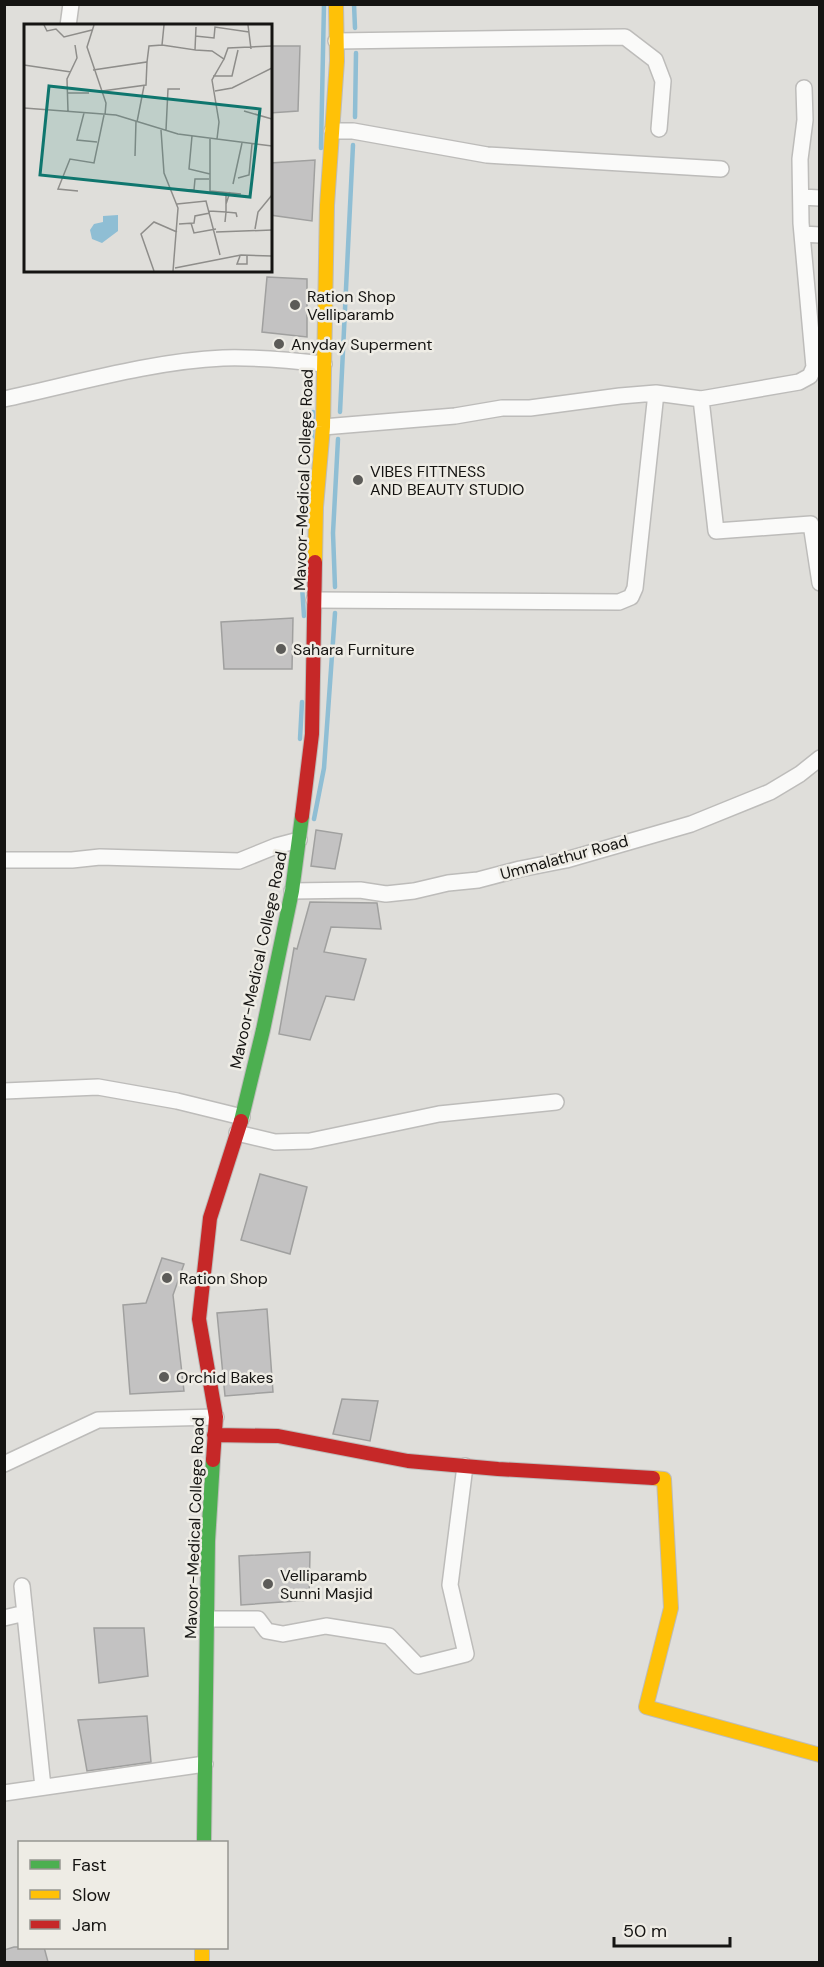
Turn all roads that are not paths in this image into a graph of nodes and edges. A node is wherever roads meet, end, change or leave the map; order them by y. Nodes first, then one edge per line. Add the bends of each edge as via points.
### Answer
1 (70, 4) edge
2 (336, 4) edge
3 (68, 24) edge
4 (336, 41) junction
5 (804, 88) dead end
6 (658, 129) dead end
7 (332, 131) junction
8 (721, 169) dead end
9 (801, 196) junction
10 (819, 198) edge
11 (802, 234) junction
12 (819, 235) edge
13 (324, 364) junction
14 (817, 368) edge
15 (656, 393) junction
16 (4, 399) edge
17 (701, 399) junction
18 (323, 427) junction
19 (819, 583) edge
20 (314, 600) junction
21 (819, 758) edge
22 (299, 840) junction
23 (4, 860) edge
24 (292, 891) junction
25 (4, 1091) edge
26 (556, 1101) dead end
27 (242, 1117) junction
28 (237, 1133) junction
29 (216, 1417) junction
30 (214, 1435) junction
31 (4, 1464) edge
32 (465, 1466) junction
33 (22, 1587) dead end
34 (25, 1613) junction
35 (4, 1618) edge
36 (207, 1618) junction
37 (819, 1755) edge
38 (205, 1764) junction
39 (43, 1787) junction
40 (4, 1793) edge
41 (204, 1841) edge

1 - 3 street
2 - 4 main road, Mavoor-Medical College Road
4 - 6 street via 625,37 655,60 663,81
4 - 7 main road, Mavoor-Medical College Road
5 - 9 street
7 - 8 street via 353,131 488,155
7 - 13 main road, Mavoor-Medical College Road
9 - 10 street
9 - 11 street
11 - 12 street
11 - 14 street
13 - 16 street via 279,358 221,358 165,364
13 - 18 main road, Mavoor-Medical College Road
14 - 17 street via 799,382
15 - 17 street
15 - 18 street
15 - 20 street via 631,597 618,602
17 - 19 street via 716,531 811,524
18 - 20 main road, Mavoor-Medical College Road
20 - 22 main road, Mavoor-Medical College Road via 312,734
21 - 24 street, Ummalathur Road via 770,792 691,824 566,860 414,891
22 - 23 street via 239,861 100,856
22 - 24 main road, Mavoor-Medical College Road
24 - 27 main road, Mavoor-Medical College Road
25 - 27 street via 98,1087
26 - 28 street via 439,1114 310,1141 275,1142
27 - 28 main road, Mavoor-Medical College Road
28 - 29 main road, Mavoor-Medical College Road via 210,1218 199,1319
29 - 30 main road, Mavoor-Medical College Road
29 - 31 street via 98,1420
30 - 32 main road via 278,1437 408,1461
30 - 36 main road, Mavoor-Medical College Road
32 - 36 street via 450,1585 466,1654 418,1666 389,1636 326,1626 283,1634 267,1631 258,1619
32 - 37 main road via 664,1479 671,1608 646,1707
33 - 34 street
34 - 35 street
34 - 39 street
36 - 38 main road, Mavoor-Medical College Road
38 - 39 street
38 - 41 main road, Mavoor-Medical College Road
39 - 40 street

